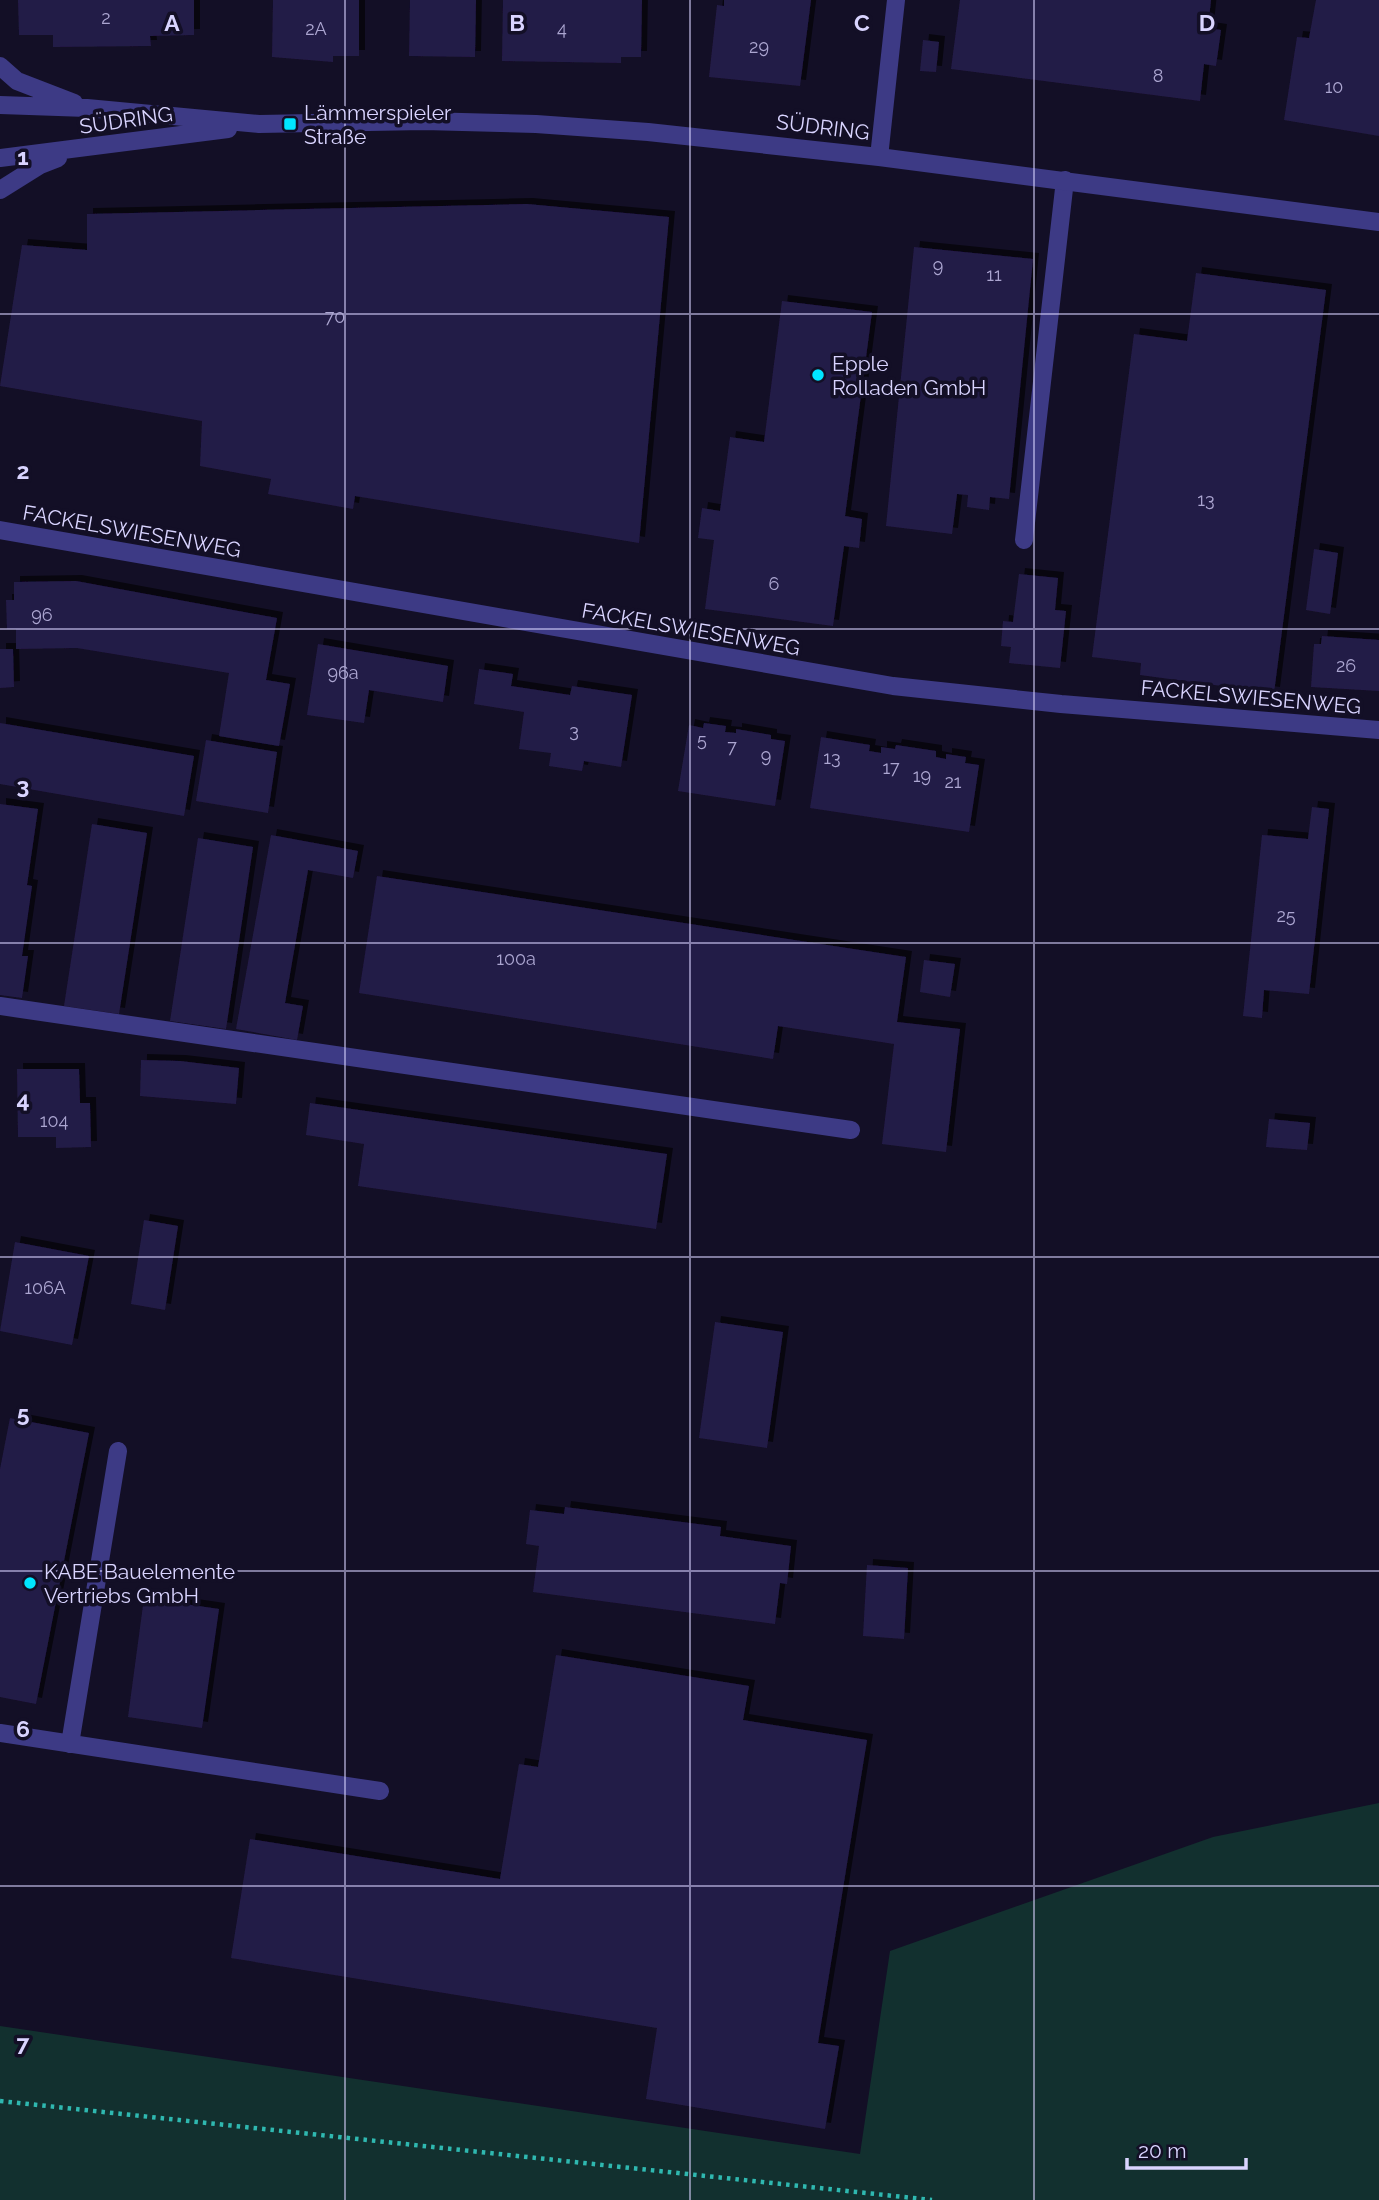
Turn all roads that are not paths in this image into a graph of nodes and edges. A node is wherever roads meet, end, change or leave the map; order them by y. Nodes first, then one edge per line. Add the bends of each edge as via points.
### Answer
1 (896, 0) edge
2 (0, 66) edge
3 (0, 105) edge
4 (87, 108) junction
5 (259, 124) junction
6 (88, 148) junction
7 (879, 157) junction
8 (0, 158) edge
9 (1065, 180) junction
10 (0, 190) edge
11 (1379, 222) edge
12 (0, 530) edge
13 (1024, 540) dead end
14 (1379, 730) edge
15 (0, 1006) edge
16 (851, 1130) dead end
17 (118, 1451) dead end
18 (0, 1733) edge
19 (70, 1744) junction
20 (380, 1791) dead end

1 - 7 street
2 - 4 street via 17,81
3 - 4 street, SÜDRING
4 - 5 street, SÜDRING
5 - 6 street, SÜDRING
5 - 7 street, SÜDRING via 537,124
6 - 8 street, SÜDRING
6 - 10 street via 40,164
7 - 9 street, SÜDRING
9 - 11 street, SÜDRING
9 - 13 street
12 - 14 street, FACKELSWIESENWEG via 893,686
15 - 16 street
17 - 19 street
18 - 19 street
19 - 20 street

